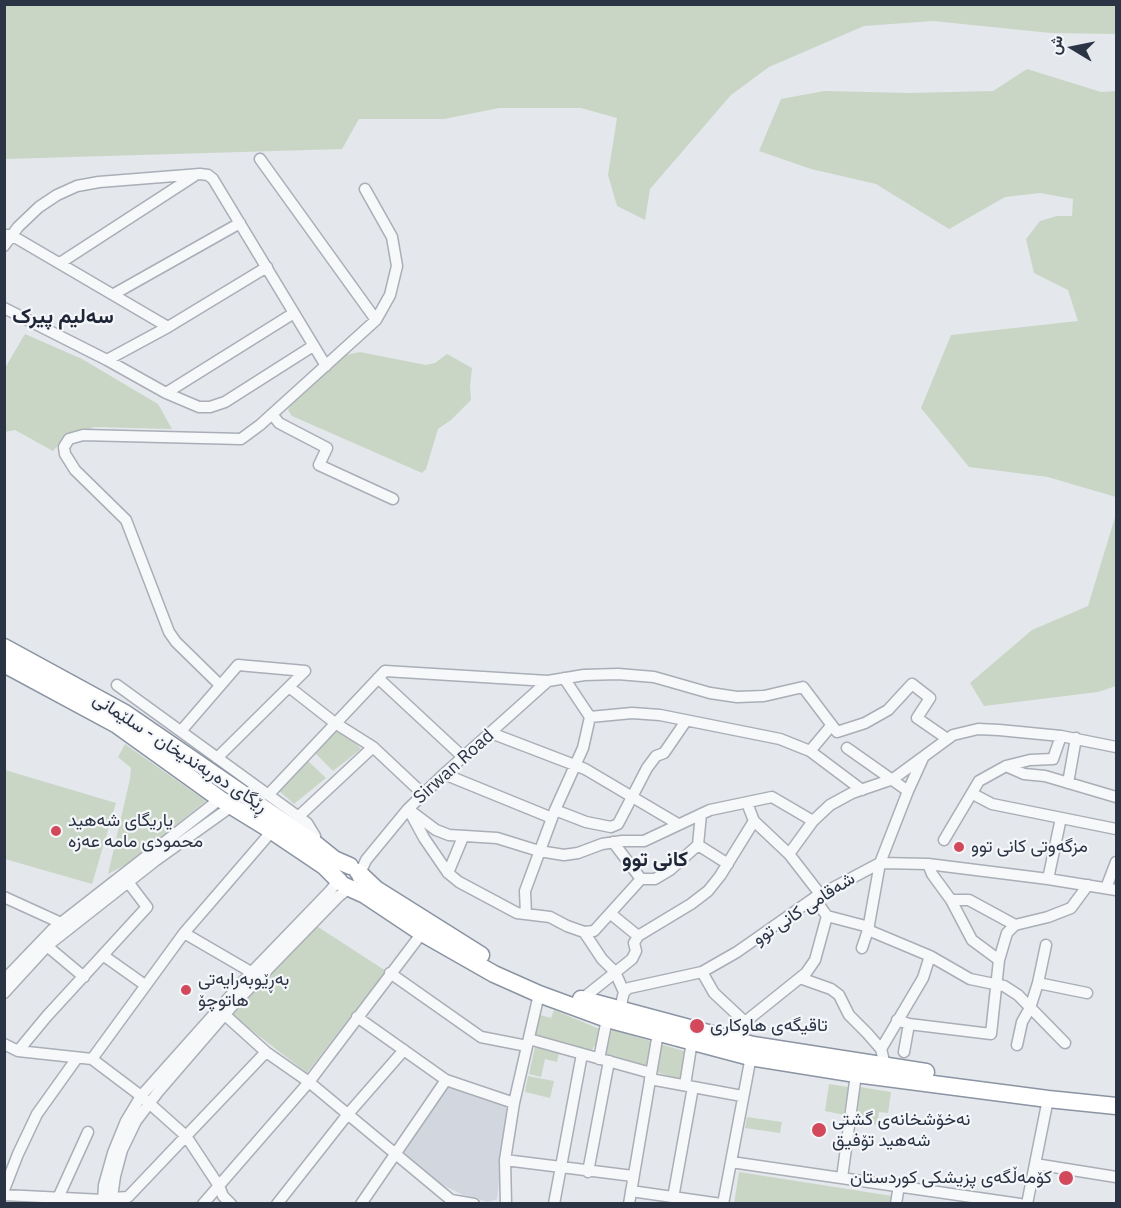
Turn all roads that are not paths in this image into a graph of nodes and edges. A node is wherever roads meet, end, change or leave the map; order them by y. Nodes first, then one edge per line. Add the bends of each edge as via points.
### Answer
1 (260, 159) dead end
2 (197, 174) junction
3 (365, 189) dead end
4 (240, 223) junction
5 (8, 235) edge
6 (4, 246) edge
7 (60, 263) junction
8 (267, 267) junction
9 (114, 294) junction
10 (4, 308) edge
11 (294, 313) junction
12 (376, 320) junction
13 (168, 327) junction
14 (313, 346) junction
15 (107, 360) junction
16 (326, 366) junction
17 (166, 393) junction
18 (272, 414) junction
19 (393, 500) dead end
20 (4, 647) edge
21 (4, 664) edge
22 (378, 678) junction
23 (564, 678) junction
24 (548, 681) junction
25 (117, 685) dead end
26 (220, 685) junction
27 (289, 687) junction
28 (590, 717) junction
29 (686, 721) junction
30 (335, 723) junction
31 (831, 726) junction
32 (181, 731) junction
33 (491, 733) junction
34 (1061, 736) junction
35 (946, 738) junction
36 (1076, 738) junction
37 (373, 747) junction
38 (1116, 747) edge
39 (847, 748) dead end
40 (810, 751) junction
41 (925, 755) junction
42 (463, 757) junction
43 (217, 758) junction
44 (573, 765) junction
45 (1006, 766) junction
46 (444, 774) junction
47 (893, 779) junction
48 (1068, 783) junction
49 (862, 790) junction
50 (908, 791) junction
51 (423, 794) junction
52 (973, 794) junction
53 (268, 795) junction
54 (633, 796) junction
55 (1116, 797) edge
56 (226, 802) junction
57 (747, 803) junction
58 (408, 809) junction
59 (553, 814) junction
60 (701, 814) junction
61 (298, 817) junction
62 (1061, 818) junction
63 (754, 821) junction
64 (813, 821) junction
65 (678, 824) junction
66 (1116, 830) edge
67 (272, 831) junction
68 (463, 837) junction
69 (944, 840) dead end
70 (313, 842) junction
71 (613, 842) junction
72 (698, 846) junction
73 (539, 851) junction
74 (789, 854) junction
75 (1116, 862) edge
76 (880, 863) junction
77 (728, 864) junction
78 (928, 864) junction
79 (448, 873) junction
80 (350, 876) junction
81 (641, 879) junction
82 (1048, 879) junction
83 (128, 882) junction
84 (1088, 885) junction
85 (1111, 889) edge
86 (817, 896) junction
87 (4, 897) edge
88 (951, 900) junction
89 (526, 914) junction
90 (611, 914) junction
91 (827, 916) junction
92 (61, 923) junction
93 (1015, 925) junction
94 (869, 928) junction
95 (584, 932) junction
96 (184, 933) junction
97 (422, 933) junction
98 (638, 936) junction
99 (1046, 945) dead end
100 (47, 946) junction
101 (862, 948) dead end
102 (104, 956) junction
103 (930, 956) junction
104 (999, 960) junction
105 (251, 972) junction
106 (615, 972) junction
107 (702, 972) junction
108 (390, 973) junction
109 (6, 977) edge
110 (84, 977) junction
111 (800, 978) junction
112 (1038, 983) junction
113 (997, 984) junction
114 (145, 985) junction
115 (624, 992) junction
116 (4, 993) edge
117 (1087, 993) dead end
118 (539, 994) junction
119 (582, 999) junction
120 (1030, 1008) junction
121 (622, 1011) junction
122 (225, 1015) junction
123 (357, 1017) junction
124 (607, 1019) junction
125 (897, 1020) junction
126 (745, 1022) junction
127 (909, 1024) junction
128 (658, 1033) junction
129 (731, 1039) junction
130 (692, 1041) junction
131 (528, 1042) junction
132 (1065, 1043) dead end
133 (4, 1044) edge
134 (1017, 1045) dead end
135 (404, 1050) junction
136 (18, 1051) junction
137 (752, 1051) junction
138 (266, 1052) junction
139 (904, 1052) dead end
140 (582, 1054) junction
141 (883, 1057) junction
142 (77, 1058) junction
143 (92, 1059) junction
144 (604, 1060) junction
145 (856, 1074) junction
146 (650, 1076) junction
147 (446, 1080) junction
148 (309, 1083) junction
149 (689, 1086) junction
150 (742, 1096) junction
151 (1048, 1099) junction
152 (1116, 1099) edge
153 (145, 1100) junction
154 (514, 1104) junction
155 (1116, 1106) edge
156 (348, 1114) junction
157 (88, 1132) dead end
158 (186, 1136) junction
159 (396, 1155) junction
160 (505, 1160) junction
161 (731, 1162) junction
162 (1035, 1164) junction
163 (561, 1166) junction
164 (588, 1172) junction
165 (633, 1176) junction
166 (1116, 1177) edge
167 (842, 1178) junction
168 (899, 1185) junction
169 (219, 1186) junction
170 (4, 1190) edge
171 (631, 1191) junction
172 (4, 1195) edge
173 (58, 1198) junction
174 (673, 1198) junction
175 (107, 1201) edge
176 (450, 1202) edge
177 (203, 1203) edge
178 (231, 1203) edge
179 (277, 1203) edge
180 (361, 1203) edge
181 (474, 1203) edge
182 (506, 1203) edge
183 (554, 1203) edge
184 (629, 1203) edge
185 (722, 1203) edge
186 (896, 1203) edge
187 (1020, 1203) edge
188 (1027, 1203) edge

1 - 12 street
2 - 4 street via 213,179
2 - 5 street via 77,186 48,201
2 - 7 street
3 - 12 street via 392,237 397,266 390,295
4 - 8 street
4 - 9 street
5 - 6 street
5 - 7 street
7 - 9 street
8 - 11 street
8 - 13 street
9 - 13 street
10 - 15 street
11 - 14 street
11 - 17 street
12 - 16 street
13 - 15 street
14 - 16 street
14 - 17 street via 220,404 194,406
15 - 17 street
16 - 18 street
18 - 19 street via 279,423 327,448 319,465
18 - 26 street via 241,439 83,435 69,439 64,447 75,470 126,519 169,632
20 - 70 highway, ڕێگای دەربەندیخان - سلێمانی via 125,713
21 - 56 highway, ڕێگای دەربەندیخان - سلێمانی via 117,725
22 - 24 street via 385,671
22 - 30 street
22 - 42 street
23 - 24 street
23 - 28 street
23 - 31 street via 618,674 654,677 737,697 764,696 803,687
24 - 33 street, Sirwan Road
25 - 32 street
26 - 27 street via 238,665 305,671
26 - 32 street
27 - 30 street
27 - 43 street
28 - 29 street via 632,713
28 - 44 street via 583,748
29 - 40 street via 771,736
29 - 54 street via 664,753 656,756 647,768
30 - 37 street
30 - 53 street
31 - 35 street via 837,732 865,723 888,711 912,684 930,698 916,718
31 - 40 street
32 - 43 street
33 - 42 street, Sirwan Road
33 - 44 street
34 - 35 street via 978,729
34 - 36 street
34 - 45 street via 1053,759
35 - 41 street
36 - 38 street
36 - 48 street
37 - 51 street
37 - 61 street
39 - 47 street
40 - 49 street
41 - 47 street
41 - 50 street
42 - 46 street, Sirwan Road
43 - 53 street
44 - 54 street
44 - 59 street
45 - 48 street
45 - 52 street via 980,781
46 - 51 street, Sirwan Road
46 - 59 street
47 - 49 street
47 - 50 street
48 - 55 street
49 - 64 street via 843,797
50 - 76 street
51 - 58 street, Sirwan Road
52 - 62 street via 993,804
52 - 69 street
53 - 61 street
54 - 59 street via 618,824 611,827
54 - 65 street
56 - 67 highway, ڕێگای دەربەندیخان - سلێمانی
56 - 83 street
56 - 92 street
57 - 60 street
57 - 63 street
57 - 64 street via 772,797
58 - 68 street via 436,830
58 - 79 street
58 - 80 street, Sirwan Road
59 - 73 street
60 - 65 street
60 - 72 street
61 - 70 street via 310,827 315,836
62 - 66 street
62 - 82 street
63 - 74 street
63 - 77 street
64 - 74 street
65 - 71 street via 644,842
67 - 80 highway, ڕێگای دەربەندیخان - سلێمانی via 328,869
67 - 96 street
68 - 73 street via 497,838
68 - 79 street
70 - 80 highway, ڕێگای دەربەندیخان - سلێمانی
71 - 73 street via 564,855
71 - 81 street
72 - 77 street
72 - 81 street via 655,879
73 - 89 street via 525,891
74 - 86 street
75 - 85 street
76 - 78 street, شەقامی کانی توو
76 - 86 street, شەقامی کانی توو
76 - 94 street
77 - 98 street via 708,891
78 - 82 street, شەقامی کانی توو
78 - 88 street
79 - 89 street via 517,913
80 - 97 highway
80 - 105 street via 330,891
80 - 119 highway via 499,966
80 - 122 street
81 - 90 street
82 - 84 street, شەقامی کانی توو
83 - 100 street
83 - 102 street via 147,907
84 - 85 street, شەقامی کانی توو
84 - 93 street via 1071,909
86 - 91 street
86 - 107 street, شەقامی کانی توو
87 - 92 street
88 - 93 street via 969,900
88 - 104 street via 972,940
89 - 95 street via 550,917
90 - 95 street via 594,931
90 - 98 street
91 - 94 street
91 - 111 street via 815,960
92 - 109 street
93 - 104 street via 1007,933
94 - 101 street
94 - 103 street
95 - 106 street
96 - 105 street
96 - 114 street
97 - 108 street
97 - 118 highway via 494,974
98 - 106 street via 632,959
99 - 112 street
100 - 110 street
100 - 116 street
102 - 110 street
102 - 114 street
103 - 113 street via 970,979
103 - 125 street via 923,978
104 - 113 street
105 - 153 street
106 - 115 street
106 - 119 street
107 - 115 street, شەقامی کانی توو
107 - 126 street via 714,993
108 - 123 street
108 - 131 street via 481,1037
110 - 136 street
111 - 126 street
111 - 141 street via 838,995 849,1016 867,1033
112 - 117 street
112 - 120 street
113 - 120 street via 1018,995
113 - 127 street via 991,1034
114 - 143 street
115 - 121 street
118 - 124 highway
118 - 131 street
119 - 121 highway
120 - 132 street
120 - 134 street
121 - 129 highway
122 - 138 street
122 - 153 street
123 - 135 street
123 - 148 street
124 - 128 highway
124 - 144 street
125 - 127 street
125 - 141 street
126 - 129 street
127 - 139 street
128 - 130 highway
128 - 146 street
129 - 137 highway
130 - 137 highway
130 - 149 street
131 - 140 street
131 - 154 street
133 - 136 street
135 - 147 street
135 - 156 street
136 - 142 street
137 - 141 highway
137 - 145 highway
137 - 150 street
138 - 148 street
138 - 158 street
140 - 144 street
140 - 163 street
141 - 152 highway
142 - 143 street
142 - 170 street via 37,1114
143 - 153 street
144 - 146 street
144 - 164 street
145 - 151 highway
145 - 167 street
146 - 149 street
146 - 165 street
147 - 154 street
147 - 159 street
148 - 156 street
148 - 169 street
149 - 150 street
149 - 174 street
150 - 161 street
151 - 155 highway
151 - 162 street
153 - 158 street
153 - 175 street via 122,1150
154 - 160 street
156 - 159 street
156 - 179 street
157 - 173 street
158 - 169 street
158 - 175 street via 128,1197
159 - 176 street
159 - 180 street
160 - 163 street
160 - 182 street
161 - 167 street
161 - 185 street
162 - 166 street
162 - 188 street
163 - 164 street
163 - 183 street
164 - 165 street
165 - 171 street
167 - 168 street
168 - 186 street
168 - 187 street
169 - 177 street
169 - 178 street
171 - 174 street
171 - 184 street
172 - 173 street
173 - 175 street
174 - 185 street
176 - 181 street

